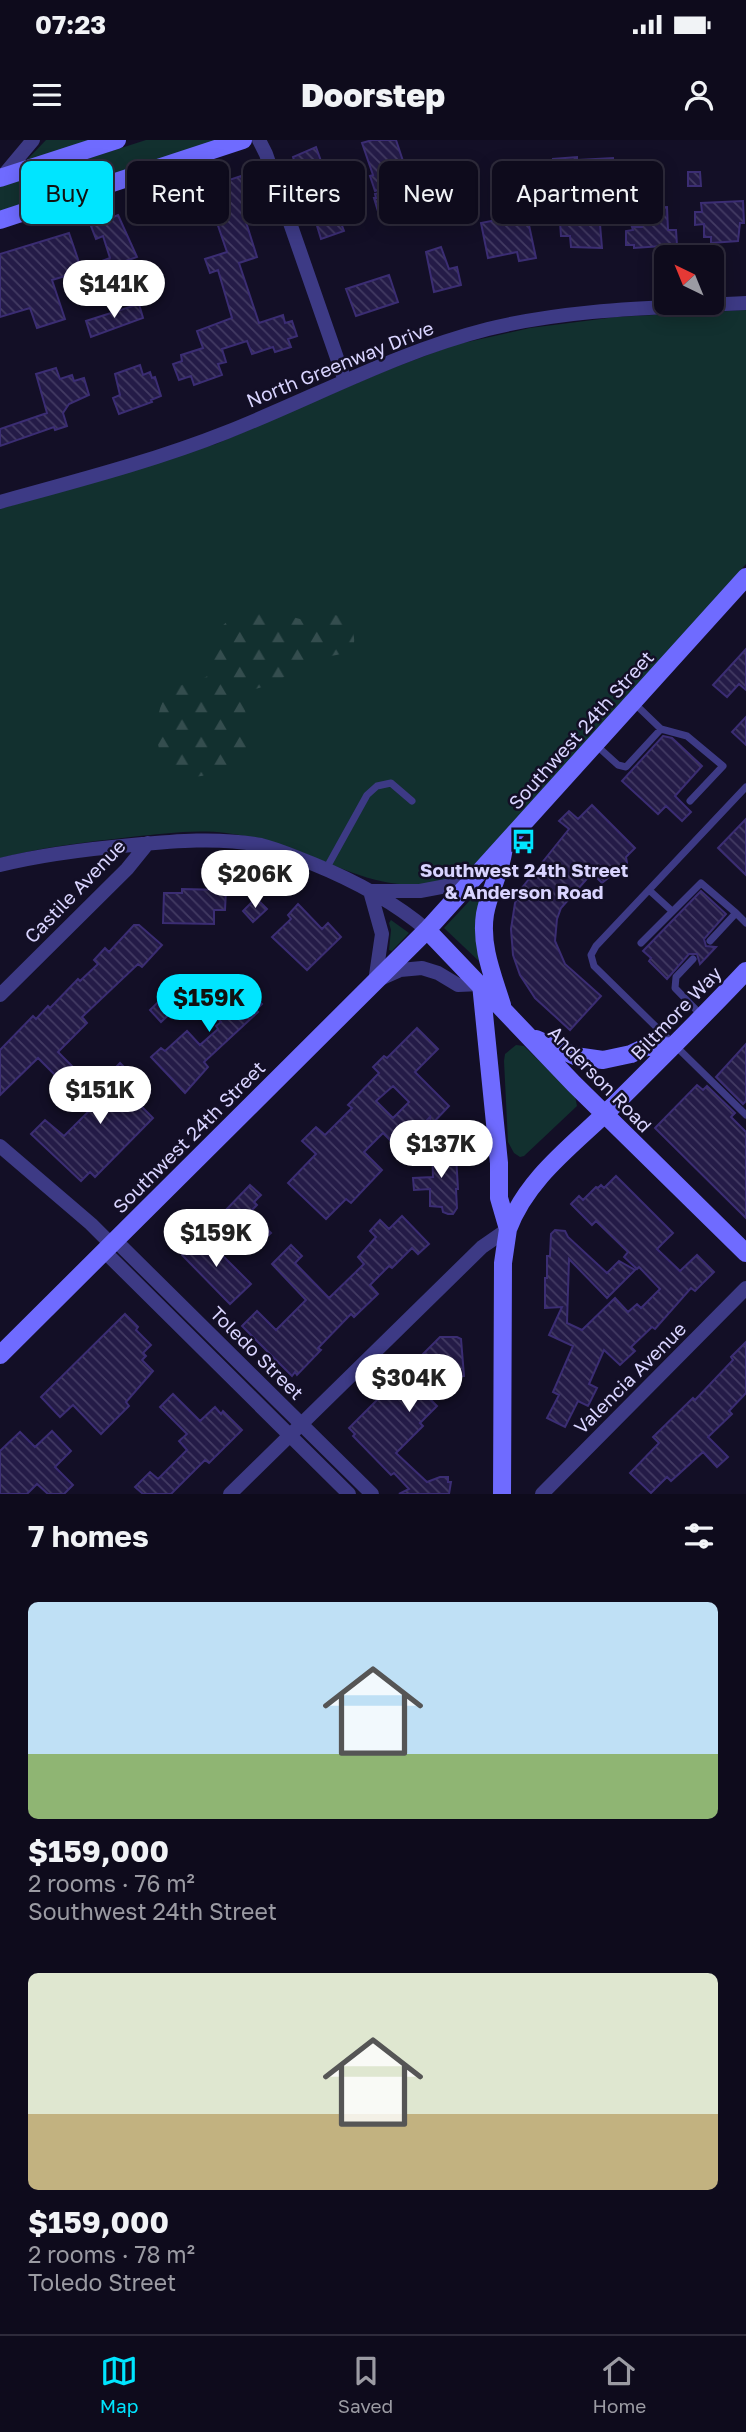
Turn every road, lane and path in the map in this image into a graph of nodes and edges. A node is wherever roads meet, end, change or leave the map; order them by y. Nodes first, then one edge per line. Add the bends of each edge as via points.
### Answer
1 (33, 140) edge
2 (117, 140) edge
3 (243, 140) edge
4 (258, 140) edge
5 (1, 178) edge
6 (0, 220) edge
7 (746, 303) edge
8 (345, 381) junction
9 (0, 502) edge
10 (745, 580) edge
11 (634, 703) junction
12 (661, 729) junction
13 (596, 744) junction
14 (746, 787) edge
15 (412, 801) dead end
16 (691, 801) dead end
17 (148, 843) junction
18 (504, 846) junction
19 (0, 865) edge
20 (326, 869) junction
21 (472, 881) junction
22 (649, 890) junction
23 (370, 891) junction
24 (672, 911) junction
25 (736, 913) junction
26 (746, 923) edge
27 (427, 930) junction
28 (710, 941) dead end
29 (641, 943) dead end
30 (694, 959) dead end
31 (746, 971) edge
32 (375, 982) junction
33 (481, 985) junction
34 (0, 995) edge
35 (503, 1009) junction
36 (703, 1016) junction
37 (528, 1036) junction
38 (673, 1046) junction
39 (605, 1114) junction
40 (746, 1115) edge
41 (0, 1146) edge
42 (508, 1229) junction
43 (110, 1245) junction
44 (746, 1253) edge
45 (746, 1289) edge
46 (0, 1355) edge
47 (301, 1424) junction
48 (289, 1436) junction
49 (230, 1494) edge
50 (349, 1494) edge
51 (372, 1494) edge
52 (502, 1494) edge
53 (542, 1494) edge

1 - 5 street
2 - 5 street
3 - 6 street
4 - 8 street
7 - 8 street, North Greenway Drive via 592,312 515,323 430,346
8 - 9 street, North Greenway Drive via 187,447
10 - 11 street, Southwest 24th Street
11 - 12 lane
11 - 13 street, Southwest 24th Street
12 - 13 lane via 626,766 618,765
12 - 16 lane via 687,736 723,766
13 - 18 street, Southwest 24th Street
14 - 22 lane
15 - 20 lane via 391,783 376,786
17 - 19 street via 70,850
17 - 20 street via 248,843
17 - 34 street, Castile Avenue
18 - 21 street, Southwest 24th Street
18 - 35 street via 484,932
20 - 23 street
21 - 23 street via 419,891
21 - 27 street, Southwest 24th Street
22 - 24 lane
22 - 38 lane via 591,956 594,966
23 - 27 street
23 - 32 street via 382,934
24 - 25 lane via 701,883
24 - 29 lane
25 - 26 lane
25 - 28 lane
27 - 32 street, Southwest 24th Street
27 - 33 street, Anderson Road
30 - 36 lane via 676,977 675,988
31 - 36 street, Biltmore Way
32 - 33 street via 411,968 438,973 458,985
32 - 43 street, Southwest 24th Street
33 - 35 street, Anderson Road
33 - 42 street via 499,1198
35 - 37 street, Anderson Road
36 - 38 street, Biltmore Way
37 - 38 street via 593,1059 613,1059 646,1046
37 - 39 street, Anderson Road
38 - 39 street, Biltmore Way
38 - 40 lane
39 - 42 street, Biltmore Way via 528,1189
39 - 44 street, Anderson Road
41 - 43 street, Toledo Street
42 - 47 street via 482,1247
42 - 52 street via 503,1263
43 - 46 street, Southwest 24th Street
43 - 47 street, Toledo Street
43 - 48 street, Toledo Street
45 - 53 street, Valencia Avenue
47 - 48 street
47 - 51 street, Toledo Street
48 - 49 street
48 - 50 street, Toledo Street

